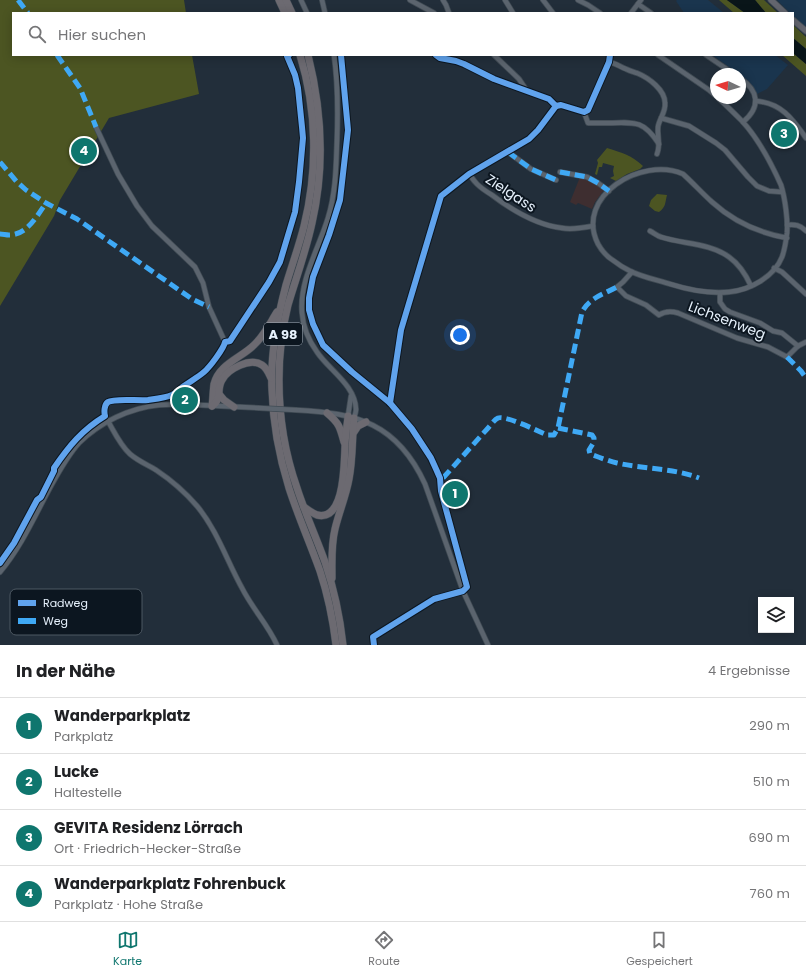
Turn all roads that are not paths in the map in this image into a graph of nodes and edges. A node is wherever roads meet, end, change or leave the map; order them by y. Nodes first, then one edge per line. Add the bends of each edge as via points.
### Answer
1 (279, 0) edge
2 (286, 0) edge
3 (301, 0) edge
4 (322, 0) edge
5 (410, 0) edge
6 (443, 0) edge
7 (505, 0) edge
8 (543, 0) edge
9 (578, 0) edge
10 (771, 0) edge
11 (640, 2) edge
12 (284, 12) edge
13 (292, 12) edge
14 (307, 12) edge
15 (326, 12) edge
16 (432, 12) edge
17 (449, 12) edge
18 (511, 12) edge
19 (552, 12) edge
20 (598, 12) edge
21 (632, 12) edge
22 (649, 12) edge
23 (784, 12) edge
24 (794, 21) edge
25 (806, 30) edge
26 (304, 56) edge
27 (334, 56) edge
28 (437, 56) edge
29 (495, 56) edge
30 (610, 56) edge
31 (659, 56) edge
32 (707, 56) edge
33 (609, 62) junction
34 (725, 68) edge
35 (746, 82) edge
36 (527, 91) junction
37 (710, 91) edge
38 (756, 101) junction
39 (724, 104) edge
40 (556, 106) junction
41 (584, 112) junction
42 (661, 118) junction
43 (743, 122) junction
44 (658, 126) junction
45 (96, 127) dead end
46 (645, 128) junction
47 (806, 138) edge
48 (660, 145) junction
49 (508, 152) junction
50 (657, 154) dead end
51 (560, 172) dead end
52 (469, 174) junction
53 (556, 180) dead end
54 (609, 191) junction
55 (782, 192) junction
56 (441, 196) dead end
57 (787, 225) junction
58 (593, 226) junction
59 (650, 231) dead end
60 (806, 231) edge
61 (787, 238) junction
62 (774, 268) junction
63 (632, 272) junction
64 (751, 286) junction
65 (720, 293) junction
66 (806, 294) edge
67 (281, 306) junction
68 (806, 342) edge
69 (798, 346) junction
70 (272, 378) junction
71 (219, 394) junction
72 (212, 406) junction
73 (234, 407) junction
74 (327, 413) junction
75 (351, 417) junction
76 (108, 421) junction
77 (366, 422) junction
78 (353, 434) junction
79 (344, 446) junction
80 (440, 478) dead end
81 (304, 507) junction
82 (0, 572) edge
83 (331, 584) junction
84 (463, 591) junction
85 (277, 645) edge
86 (336, 645) edge
87 (343, 645) edge
88 (488, 645) edge

1 - 12 highway
2 - 13 highway
3 - 14 street
4 - 15 street
5 - 16 street
6 - 17 street
7 - 18 street
8 - 19 street
9 - 20 street
10 - 23 main road
11 - 21 street
11 - 22 street
24 - 25 main road
26 - 67 highway, A 98 via 314,135 311,190 304,227
26 - 81 highway, A 98 via 316,91 320,121 320,177 312,224 284,326 279,382 284,440
27 - 75 street via 338,108 334,192 328,218 306,280 302,313 305,329 317,353 346,384 351,394 356,409
28 - 36 street via 464,64 494,80
29 - 36 street via 519,79
30 - 33 street
31 - 37 street
32 - 34 street
33 - 41 street via 588,110
33 - 42 street via 639,74 658,87 666,104
35 - 38 street
36 - 40 street via 549,100
38 - 43 street via 753,111
38 - 47 street via 770,104 782,111
39 - 43 street
40 - 41 street via 561,105
40 - 49 street via 529,139
41 - 46 street via 588,123 632,122
42 - 44 street
42 - 55 street via 689,126 716,143 757,186 769,191
43 - 55 street via 767,157
44 - 46 street via 653,129
44 - 48 street
45 - 76 street via 118,174 137,206 152,226 195,268 225,342 205,371 172,395 147,400 108,402 104,413
46 - 48 street via 653,134
48 - 50 street
49 - 52 street
49 - 53 street via 531,170
51 - 54 street via 587,177
52 - 56 street
52 - 58 street, Zielgass via 477,184 500,201 537,222 567,229
54 - 58 street via 596,209
54 - 61 street via 625,178 641,172 664,169 677,171 734,218 765,234
55 - 57 street
57 - 60 street via 801,226
57 - 61 street
58 - 63 street via 595,237 605,254
59 - 64 street via 660,237 718,251 738,266
61 - 62 street via 782,258
62 - 64 street via 771,273
62 - 66 street
63 - 65 street via 690,290
63 - 69 street, Lichsenweg via 617,288 626,296 659,314 668,311 678,313 737,338 768,347 787,357
64 - 65 street via 741,291
65 - 69 street via 720,302 725,309 782,333
67 - 70 highway, A 98 via 274,344
67 - 72 highway via 254,346 218,375 214,384
68 - 69 street
70 - 71 highway via 263,366 254,362 247,363 229,371 220,383
70 - 86 highway, A 98 via 277,440 282,463 320,571
71 - 72 highway
71 - 73 highway
72 - 73 street
72 - 76 street via 149,406
73 - 74 street, bridge
74 - 75 street
74 - 79 highway via 338,424
75 - 77 street
75 - 78 highway
75 - 79 highway
76 - 82 street via 78,444 61,467 20,543
76 - 85 street via 118,439 132,455 170,480 197,506 218,538 242,590
77 - 78 highway via 358,426
77 - 84 street via 397,442 418,471
78 - 83 highway via 348,484 333,538
79 - 81 highway via 343,477 334,509 322,515
80 - 84 street via 441,491 467,587
81 - 83 highway, A 98
83 - 87 highway, A 98
84 - 88 street

